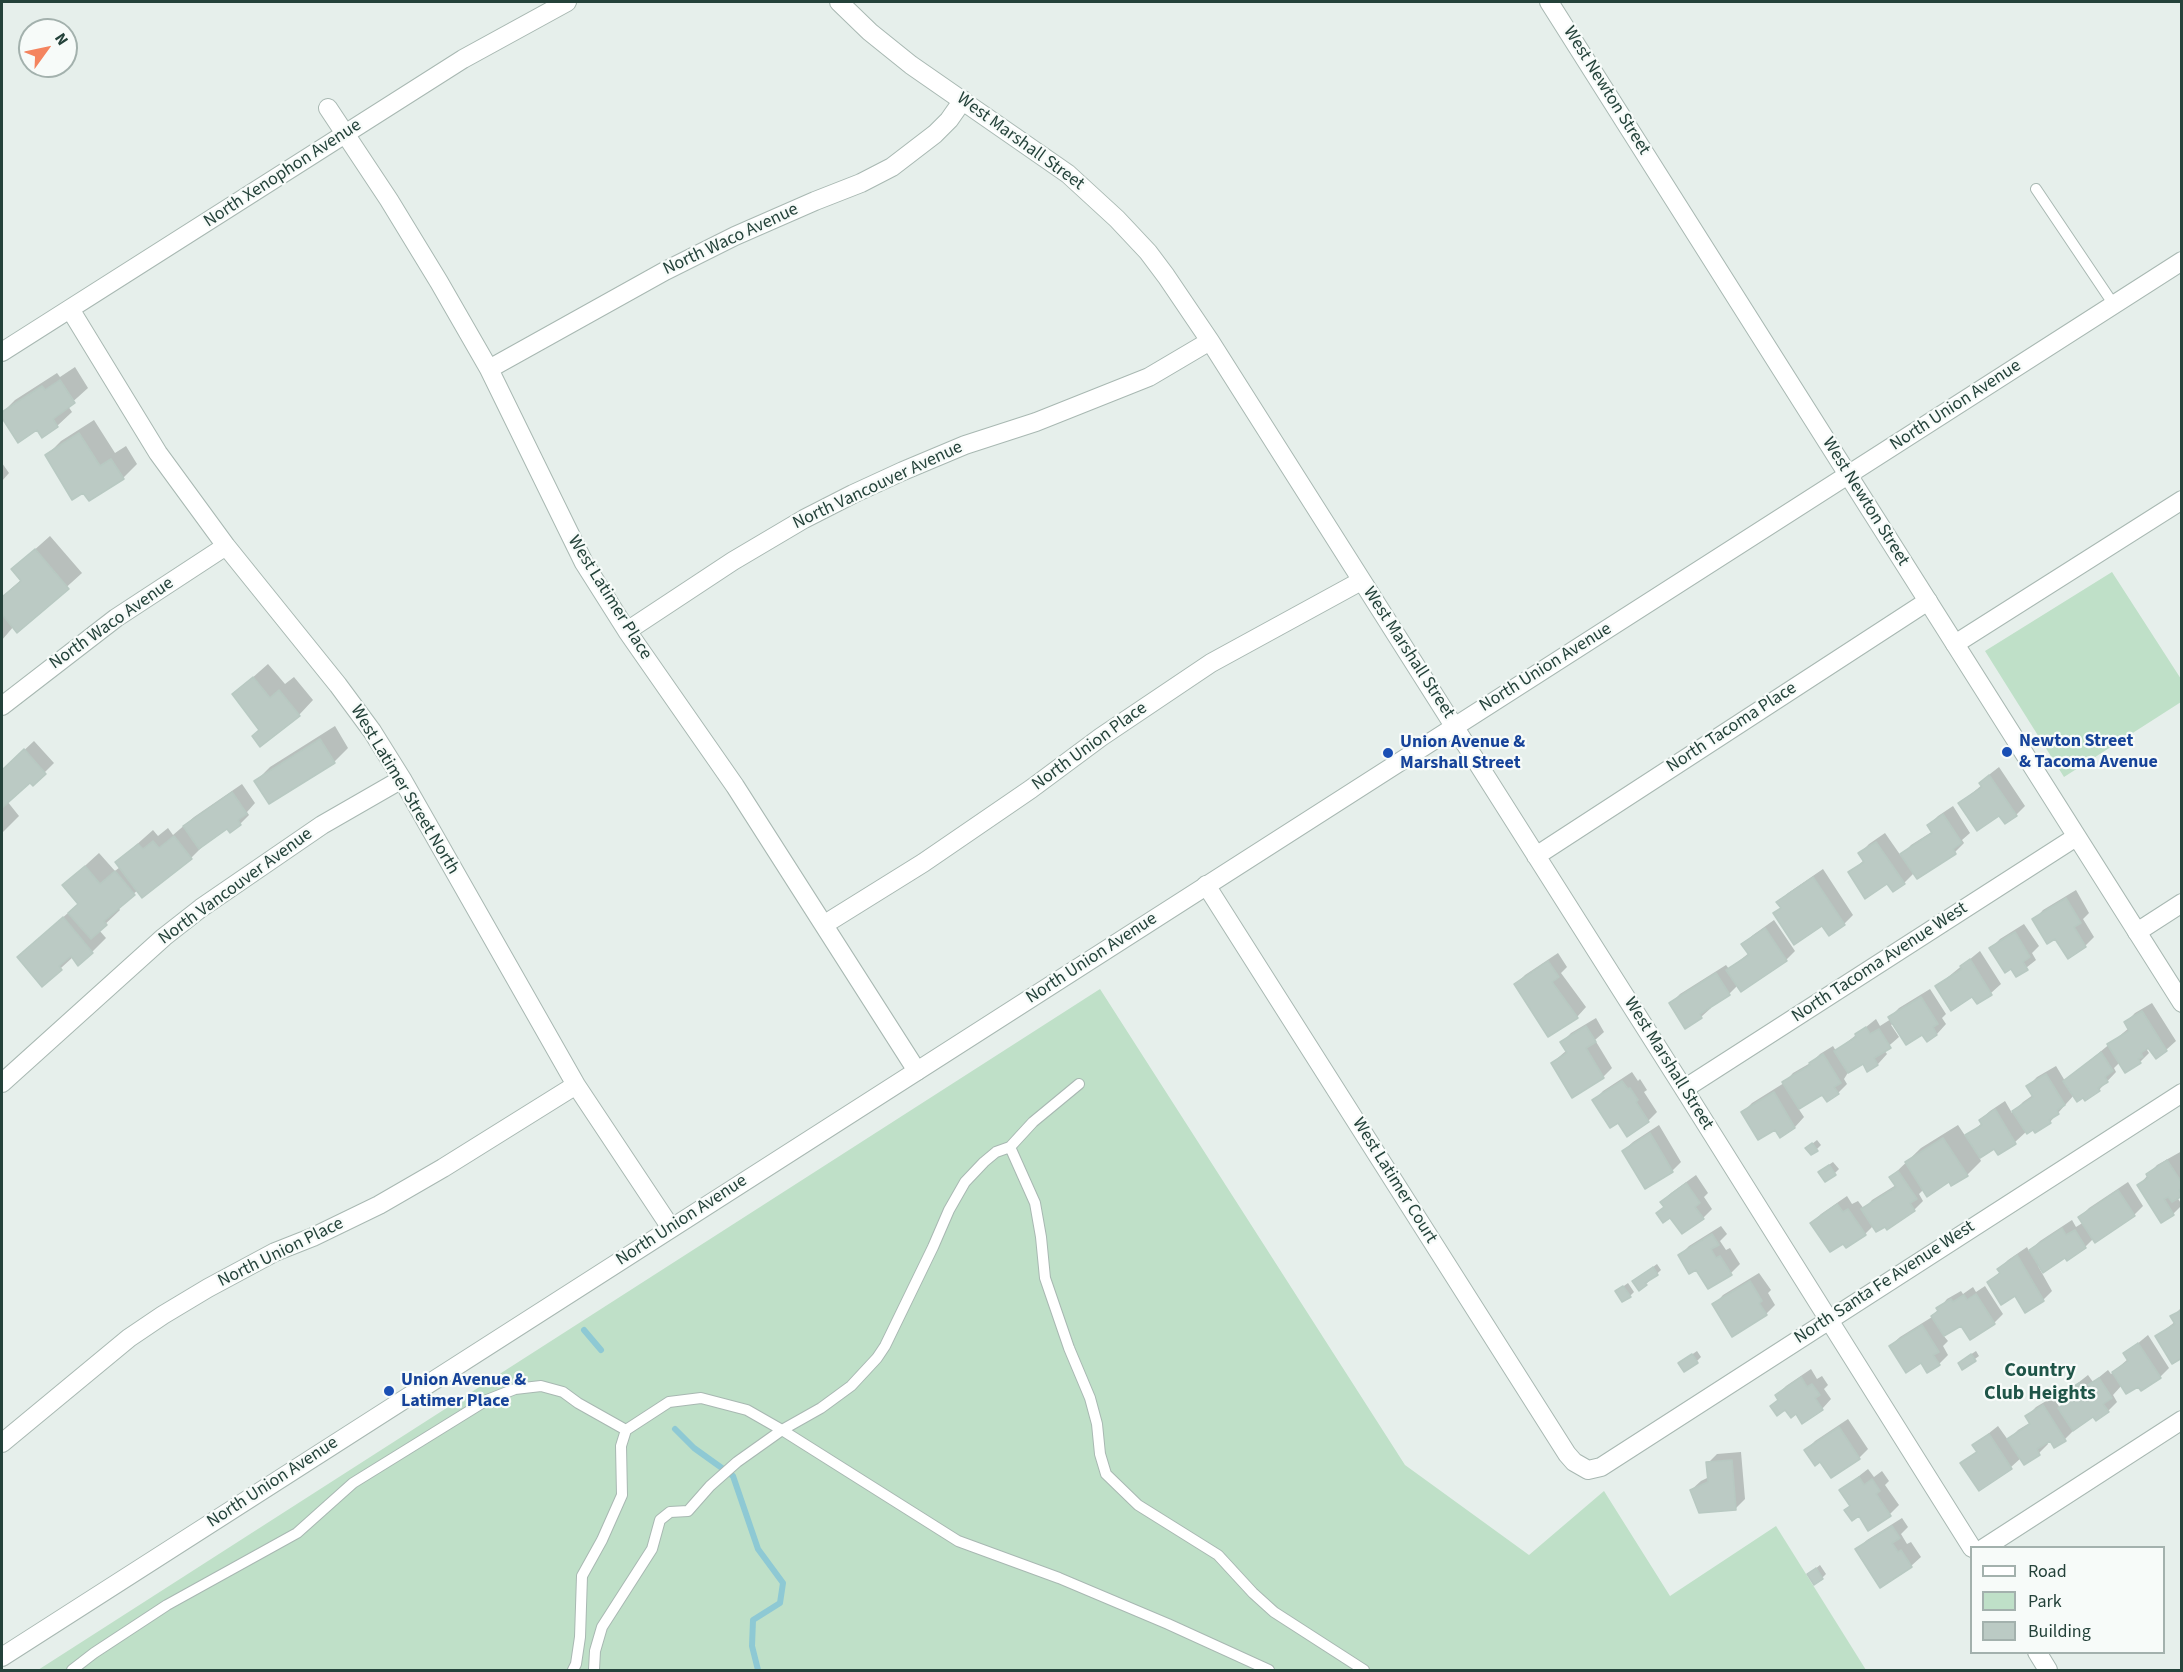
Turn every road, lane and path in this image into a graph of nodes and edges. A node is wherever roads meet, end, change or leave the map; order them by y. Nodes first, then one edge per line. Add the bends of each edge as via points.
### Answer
1 (567, 2) edge
2 (839, 2) edge
3 (1549, 2) edge
4 (963, 100) junction
5 (328, 108) dead end
6 (346, 134) junction
7 (2036, 189) dead end
8 (2181, 261) edge
9 (2114, 304) junction
10 (70, 309) junction
11 (1210, 341) junction
12 (2, 352) edge
13 (489, 369) junction
14 (1848, 476) junction
15 (2181, 500) edge
16 (226, 546) junction
17 (1361, 581) junction
18 (1928, 601) junction
19 (627, 632) junction
20 (1955, 644) junction
21 (2, 706) edge
22 (1455, 726) junction
23 (402, 779) junction
24 (2076, 837) junction
25 (1536, 856) junction
26 (1206, 885) junction
27 (2181, 903) edge
28 (825, 924) junction
29 (2137, 932) junction
30 (2181, 1003) edge
31 (917, 1071) junction
32 (2, 1083) edge
33 (1079, 1084) dead end
34 (576, 1085) junction
35 (1684, 1089) junction
36 (2181, 1093) edge
37 (1010, 1147) junction
38 (671, 1228) junction
39 (1828, 1320) junction
40 (2181, 1420) edge
41 (626, 1430) junction
42 (782, 1430) junction
43 (2, 1443) edge
44 (1588, 1470) joint
45 (1970, 1546) edge
46 (1987, 1546) edge
47 (2038, 1654) edge
48 (2, 1657) edge
49 (72, 1671) edge
50 (573, 1671) edge
51 (594, 1671) edge
52 (1269, 1671) edge
53 (1364, 1671) edge
54 (2048, 1671) edge

1 - 6 street, North Xenophon Avenue via 463,58
2 - 4 street, West Marshall Street via 878,39
3 - 14 street, West Newton Street
4 - 11 street, West Marshall Street via 1051,160 1090,193 1148,252
4 - 13 street, North Waco Avenue via 935,134 892,167 675,266
5 - 6 street, West Latimer Place
6 - 10 street, North Xenophon Avenue
6 - 13 street, West Latimer Place
7 - 9 lane
8 - 9 street, North Union Avenue
9 - 14 street, North Union Avenue
10 - 12 street, North Xenophon Avenue
10 - 16 street, West Latimer Street North via 158,453
11 - 17 street, West Marshall Street
11 - 19 street, North Vancouver Avenue via 1149,377 965,445 853,494 733,561
13 - 19 street, West Latimer Place via 584,563
14 - 18 street, West Newton Street
14 - 22 street, North Union Avenue
15 - 20 street
16 - 21 street, North Waco Avenue via 116,618
16 - 23 street, West Latimer Street North via 338,685
17 - 22 street, West Marshall Street
17 - 28 street, North Union Place via 1211,663 923,863
18 - 20 street, West Newton Street
18 - 25 street, North Tacoma Place
19 - 28 street, West Latimer Place
20 - 24 street, West Newton Street
22 - 25 street, West Marshall Street
22 - 26 street, North Union Avenue
23 - 32 street, North Vancouver Avenue via 322,825 201,908
23 - 34 street, West Latimer Street North
24 - 29 street, West Newton Street
24 - 35 street, North Tacoma Avenue West
25 - 35 street, West Marshall Street
26 - 31 street, North Union Avenue
26 - 44 street, West Latimer Court via 1567,1454
27 - 29 street
28 - 31 street, West Latimer Place
29 - 30 street, West Newton Street
31 - 38 street, North Union Avenue
33 - 37 lane
34 - 38 street, West Latimer Street North
34 - 43 street, North Union Place via 380,1205 275,1252 163,1315 129,1338
35 - 39 street, West Marshall Street
36 - 39 street, North Santa Fe Avenue West
37 - 42 lane via 996,1152 957,1194 876,1358 837,1397
37 - 53 lane via 1035,1203 1045,1278 1090,1398 1106,1474 1138,1505 1218,1555 1274,1612
38 - 48 street, North Union Avenue
39 - 44 street, North Santa Fe Avenue West via 1600,1467
39 - 45 street, West Marshall Street
40 - 46 street
41 - 42 lane via 669,1402 701,1398 747,1410
41 - 49 lane via 562,1392 540,1386 515,1389 486,1400 353,1483 297,1533 167,1605
41 - 50 lane via 621,1446 622,1495 582,1576 580,1637
42 - 51 lane via 737,1462 688,1511 670,1512 660,1520 652,1549 602,1627
42 - 52 lane via 958,1541 1070,1582
47 - 54 street

